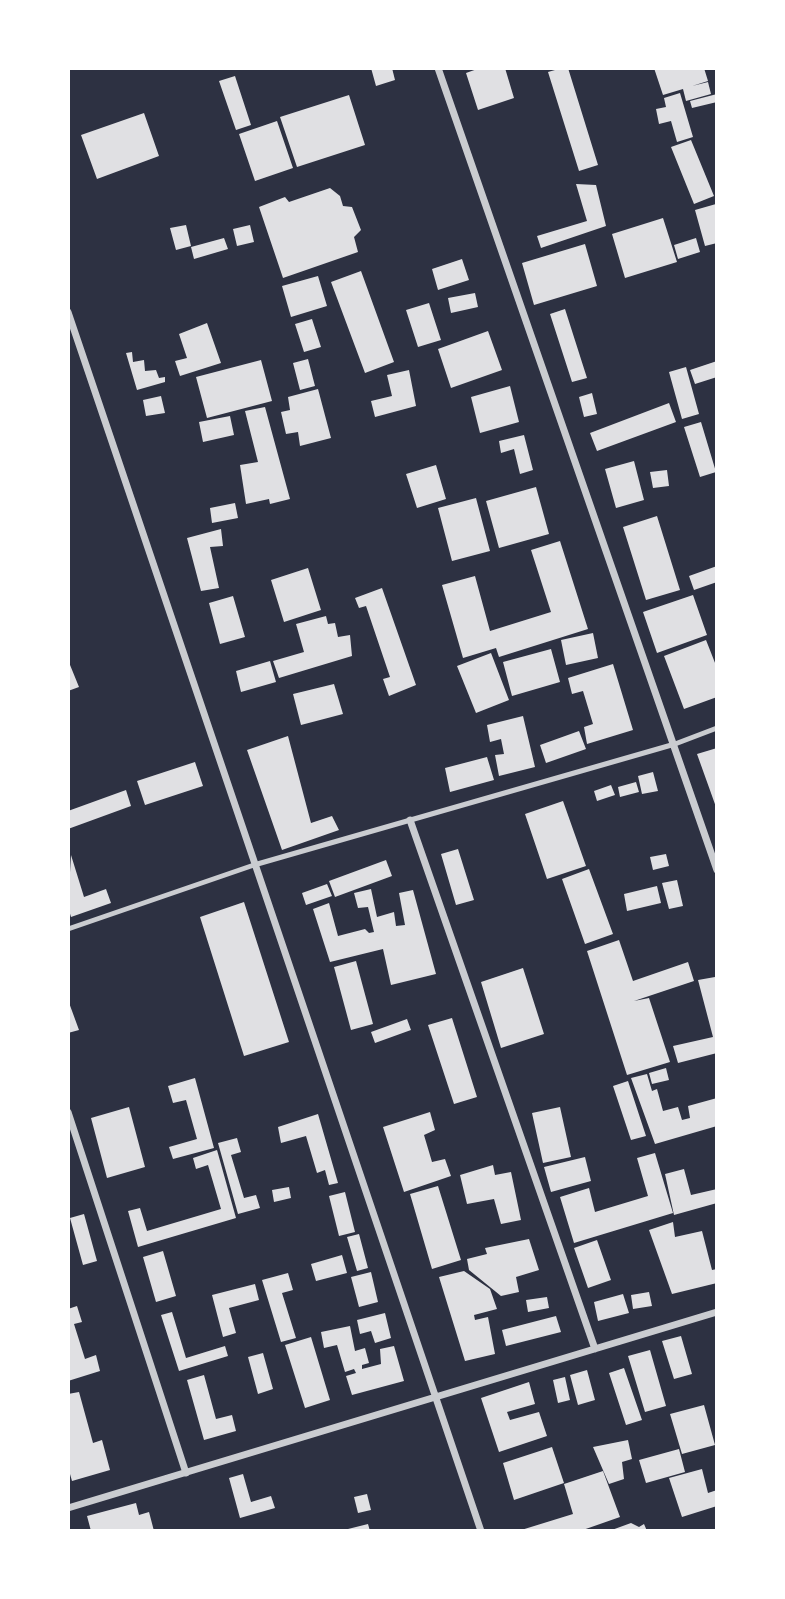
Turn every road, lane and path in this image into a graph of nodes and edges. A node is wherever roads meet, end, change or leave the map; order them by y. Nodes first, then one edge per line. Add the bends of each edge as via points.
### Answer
1 (438, 68) edge
2 (68, 312) edge
3 (717, 728) edge
4 (675, 744) junction
5 (410, 820) junction
6 (254, 865) junction
7 (717, 870) edge
8 (68, 929) edge
9 (68, 1112) edge
10 (717, 1312) edge
11 (595, 1349) junction
12 (435, 1397) junction
13 (186, 1473) junction
14 (68, 1508) edge
15 (481, 1531) edge

1 - 4 street
2 - 6 street
3 - 4 lane
4 - 5 lane
4 - 7 street
5 - 6 lane
5 - 11 street
6 - 8 lane
6 - 12 street
9 - 13 street
10 - 11 street
11 - 12 street
12 - 13 street
12 - 15 street
13 - 14 street

